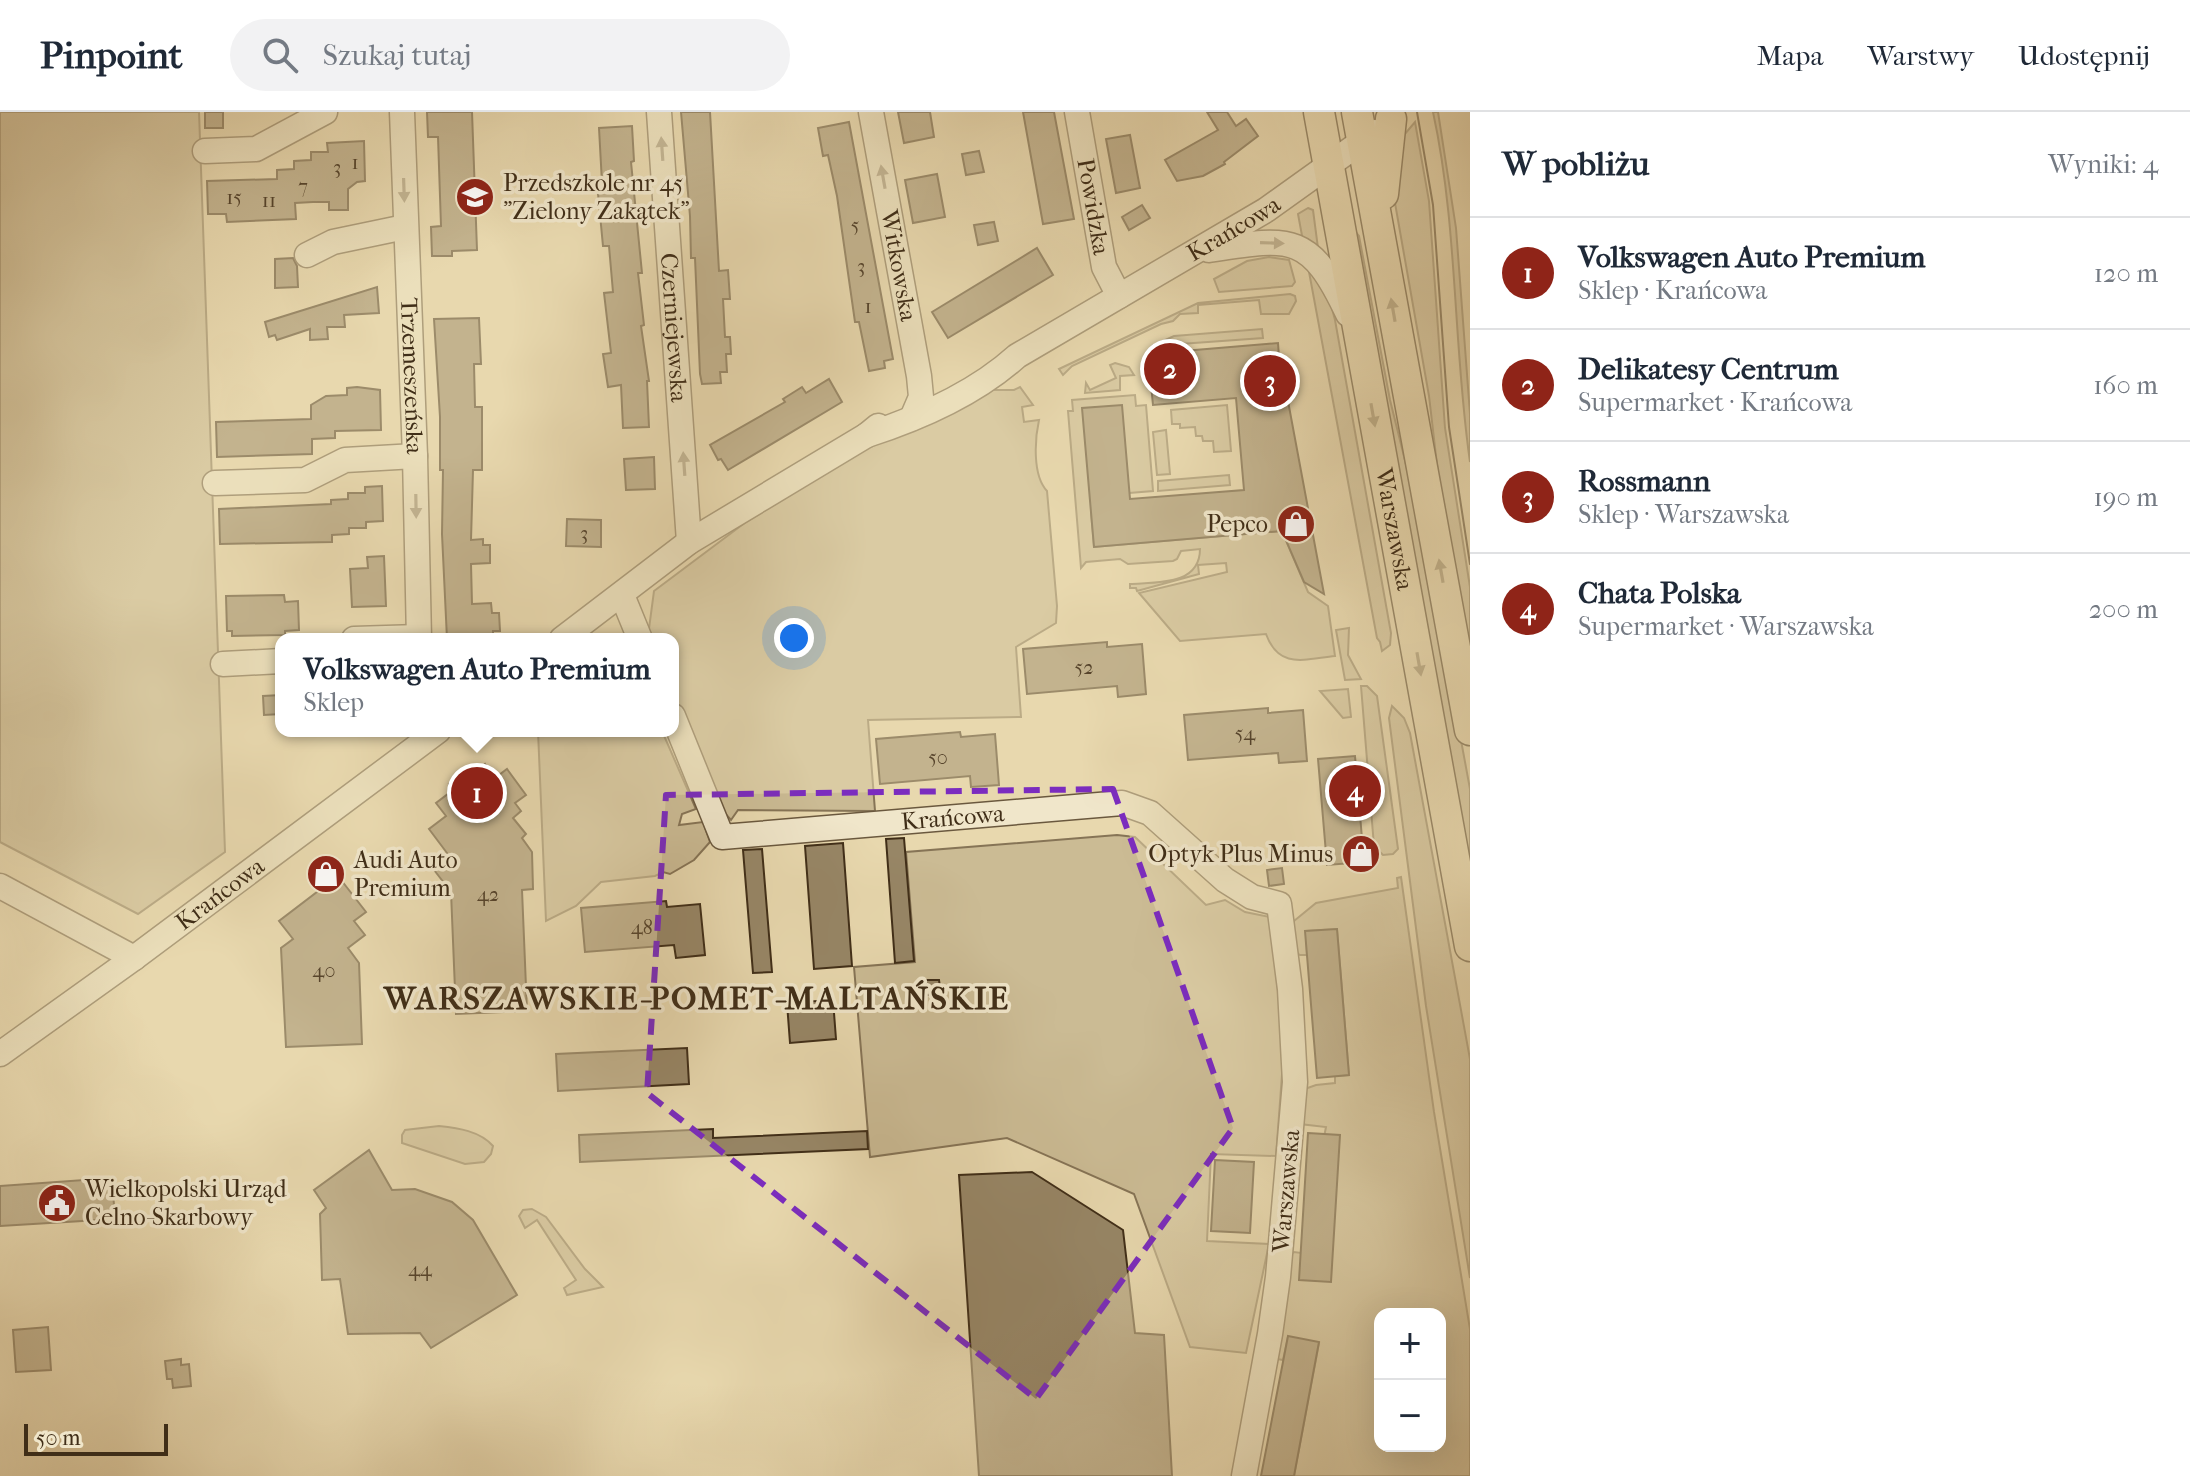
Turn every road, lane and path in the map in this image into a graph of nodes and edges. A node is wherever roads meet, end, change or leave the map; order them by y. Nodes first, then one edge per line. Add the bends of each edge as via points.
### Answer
1 (325, 112) edge
2 (402, 112) edge
3 (659, 112) edge
4 (871, 112) edge
5 (1077, 112) edge
6 (1319, 112) edge
7 (1338, 112) edge
8 (1357, 112) edge
9 (1396, 116) edge
10 (1363, 142) junction
11 (205, 151) dead end
12 (1327, 167) junction
13 (1348, 226) junction
14 (405, 227) junction
15 (1195, 252) junction
16 (307, 255) dead end
17 (1383, 256) junction
18 (1119, 296) junction
19 (1359, 338) junction
20 (916, 407) junction
21 (415, 456) junction
22 (215, 483) dead end
23 (689, 542) junction
24 (622, 595) junction
25 (419, 633) edge
26 (570, 633) edge
27 (638, 633) edge
28 (275, 661) edge
29 (223, 664) dead end
30 (1470, 730) edge
31 (679, 731) edge
32 (429, 737) edge
33 (0, 886) edge
34 (1279, 904) joint
35 (1470, 946) edge
36 (134, 958) junction
37 (0, 1054) edge
38 (1244, 1476) edge

1 - 11 street via 256,149
2 -> 14 street, Trzemeszeńska
23 -> 3 street, Czerniejewska
20 -> 4 street, Witkowska
5 - 18 street, Powidzka via 1104,267
6 - 12 main road, Warszawska
7 - 10 main road
8 - 10 main road, Warszawska
9 - 10 street, Krańcowa
9 - 17 main road via 1383,186
10 - 12 street, Krańcowa
10 - 17 main road, Warszawska
12 - 13 main road, Warszawska
12 - 15 street, Krańcowa
13 - 17 main road
13 - 19 main road, Warszawska
14 - 16 street via 333,242
14 - 21 street, Trzemeszeńska
15 - 18 street, Krańcowa
15 -> 19 street via 1263,242 1297,247 1331,277
30 -> 17 main road, Warszawska
18 - 20 street, Krańcowa via 1017,356 991,379
19 -> 35 main road, Warszawska
20 - 23 street, Krańcowa via 891,415 867,435
21 - 22 street via 345,460 305,480
21 -> 25 street, Trzemeszeńska
23 - 24 street, Krańcowa
24 - 26 street, Krańcowa
24 - 27 street
28 - 29 street
31 - 34 street, Krańcowa via 722,837 1122,803 1150,813 1225,880 1252,897
32 - 36 street, Krańcowa
33 - 36 street
34 - 38 street, Warszawska via 1295,1082 1278,1277
36 - 37 street, Krańcowa

